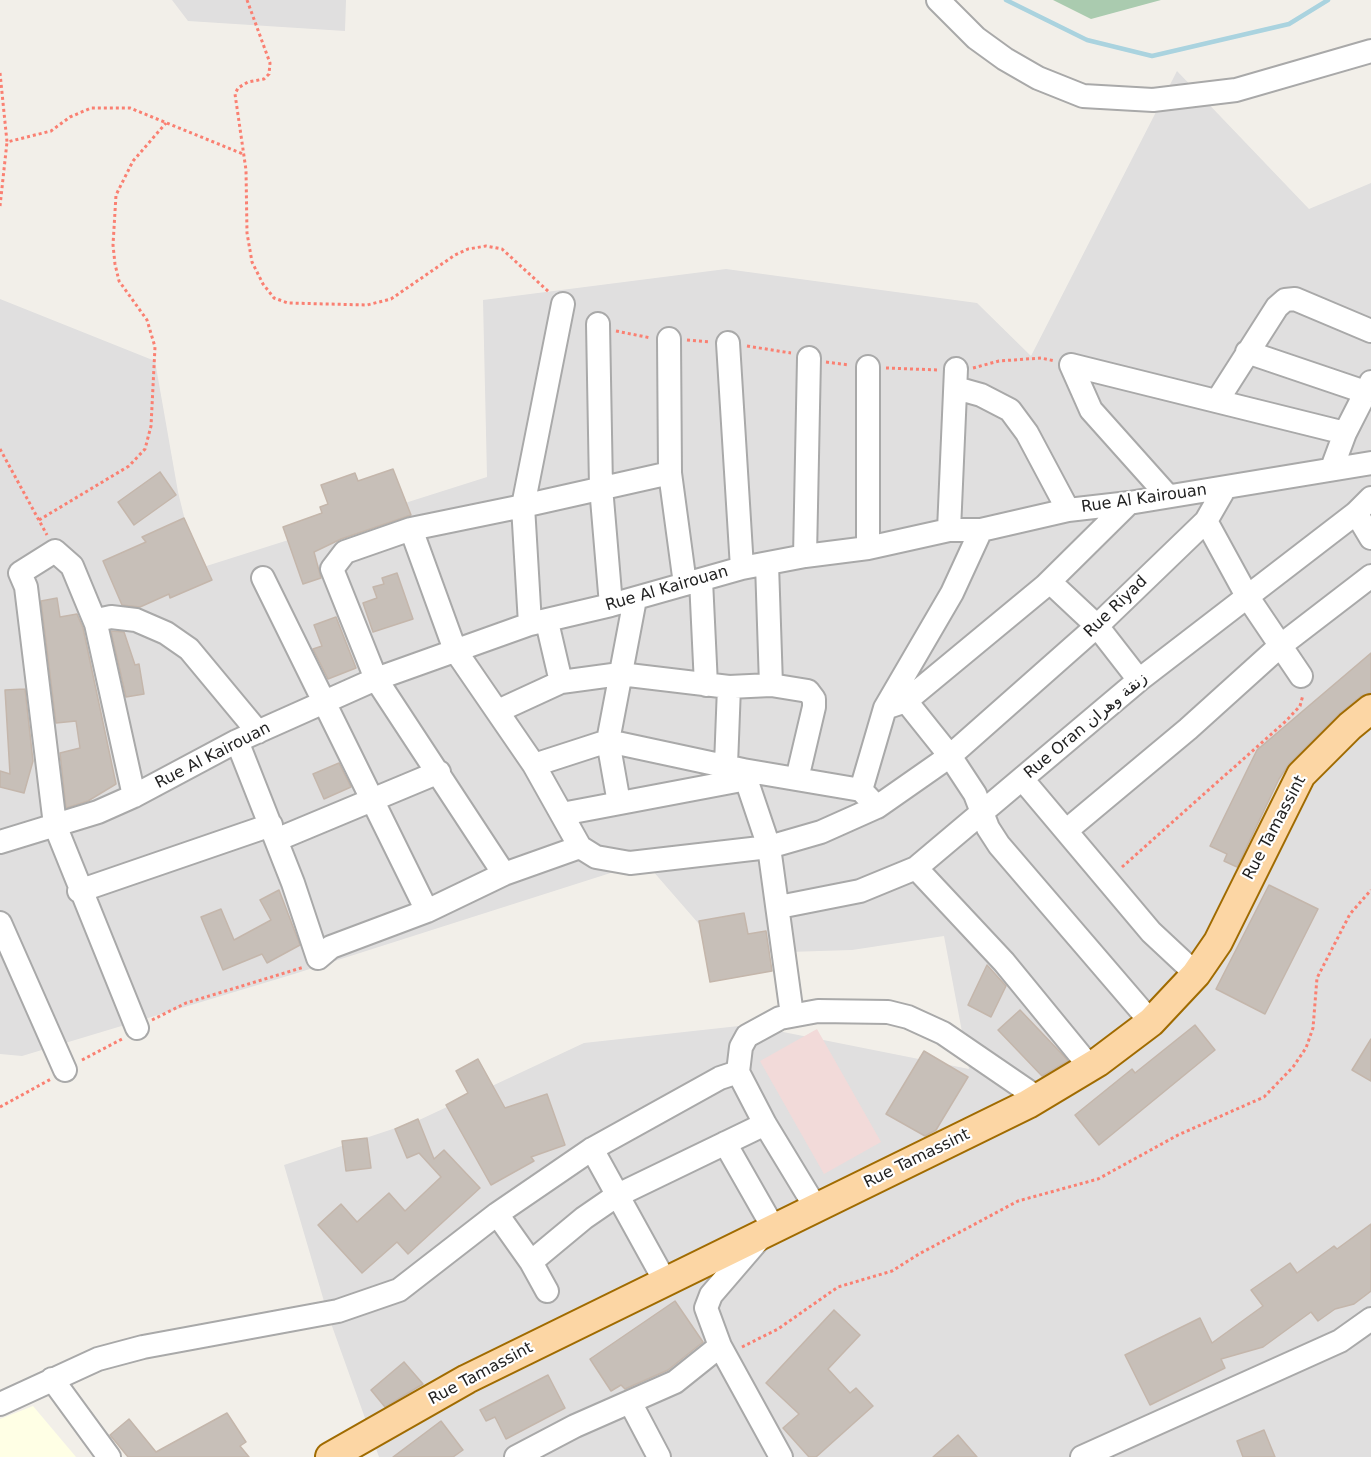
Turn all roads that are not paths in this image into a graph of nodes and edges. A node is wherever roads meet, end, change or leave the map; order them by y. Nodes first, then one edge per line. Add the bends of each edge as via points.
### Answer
1 (938, 0) edge
2 (1371, 51) edge
3 (563, 303) road end
4 (598, 324) road end
5 (1371, 331) edge
6 (669, 339) road end
7 (728, 344) road end
8 (1247, 352) junction
9 (809, 358) road end
10 (868, 367) road end
11 (1368, 387) edge
12 (1217, 401) junction
13 (1345, 433) junction
14 (1371, 463) edge
15 (1332, 468) junction
16 (670, 472) junction
17 (602, 487) junction
18 (1225, 488) junction
19 (1167, 495) junction
20 (1129, 503) junction
21 (1363, 505) edge
22 (523, 506) junction
23 (1068, 510) junction
24 (1206, 521) junction
25 (411, 529) junction
26 (950, 530) junction
27 (981, 530) junction
28 (1371, 538) edge
29 (868, 548) junction
30 (805, 556) junction
31 (767, 564) junction
32 (742, 568) junction
33 (10, 576) edge
34 (1371, 576) edge
35 (263, 578) dead end
36 (693, 582) junction
37 (1050, 582) junction
38 (1247, 596) junction
39 (635, 599) junction
40 (611, 605) junction
41 (539, 623) junction
42 (96, 624) junction
43 (1097, 626) junction
44 (1281, 646) junction
45 (455, 650) junction
46 (620, 674) junction
47 (1301, 676) road end
48 (376, 679) junction
49 (1139, 680) junction
50 (561, 682) junction
51 (706, 685) junction
52 (771, 685) junction
53 (729, 687) junction
54 (323, 704) junction
55 (896, 704) junction
56 (1371, 710) edge
57 (498, 711) junction
58 (258, 732) junction
59 (237, 741) junction
60 (608, 741) junction
61 (950, 756) junction
62 (534, 765) junction
63 (739, 771) junction
64 (439, 772) junction
65 (797, 779) junction
66 (1023, 780) junction
67 (134, 796) junction
68 (869, 799) junction
69 (374, 801) junction
70 (619, 803) junction
71 (981, 811) junction
72 (561, 814) junction
73 (55, 825) junction
74 (1067, 830) junction
75 (274, 833) junction
76 (0, 842) edge
77 (580, 847) junction
78 (769, 847) junction
79 (916, 868) junction
80 (504, 874) junction
81 (80, 891) junction
82 (779, 907) junction
83 (427, 911) junction
84 (0, 923) edge
85 (1196, 974) junction
86 (792, 1016) junction
87 (1151, 1022) junction
88 (137, 1028) road end
89 (1090, 1068) junction
90 (65, 1070) dead end
91 (738, 1072) junction
92 (1038, 1098) junction
93 (765, 1124) junction
94 (725, 1143) junction
95 (592, 1149) junction
96 (616, 1196) junction
97 (816, 1208) junction
98 (497, 1214) junction
99 (769, 1232) junction
100 (531, 1262) junction
101 (666, 1283) junction
102 (547, 1291) dead end
103 (1371, 1319) edge
104 (723, 1351) junction
105 (52, 1379) junction
106 (630, 1402) junction
107 (0, 1404) edge
108 (109, 1457) edge
109 (330, 1457) edge
110 (516, 1457) edge
111 (659, 1457) edge
112 (781, 1457) edge
113 (1083, 1457) edge

1 - 2 street via 976,38 1005,59 1038,78 1083,96 1153,100 1236,90
3 - 22 street
4 - 17 street
5 - 8 street via 1295,299 1285,300
6 - 16 street
7 - 32 street
8 - 11 street
8 - 12 street
9 - 30 street
10 - 29 street
11 - 13 street
12 - 13 street
12 - 19 street via 1071,365 1091,410
13 - 15 street
14 - 15 street, Rue Al Kairouan
15 - 18 street, Rue Al Kairouan
16 - 17 street
16 - 36 street
17 - 22 street
17 - 40 street
18 - 19 street, Rue Al Kairouan
18 - 24 street, Rue Riyad
19 - 20 street, Rue Al Kairouan
20 - 23 street, Rue Al Kairouan
20 - 37 street
21 - 28 street
21 - 38 street, Rue Oran زنقة وهران
22 - 25 street
22 - 41 street
23 - 26 street via 1027,433 1010,410 956,379
23 - 27 street, Rue Al Kairouan
24 - 38 street
24 - 43 street, Rue Riyad
25 - 45 street
25 - 48 street via 345,552 332,569
26 - 27 street, Rue Al Kairouan
26 - 29 street, Rue Al Kairouan
27 - 55 street
29 - 30 street, Rue Al Kairouan
30 - 31 street, Rue Al Kairouan
31 - 32 street, Rue Al Kairouan
31 - 52 street
32 - 36 street, Rue Al Kairouan
33 - 42 street via 55,551 72,566
33 - 73 street via 26,587
34 - 44 street
35 - 54 street
36 - 39 street, Rue Al Kairouan
36 - 51 street
37 - 43 street
37 - 55 street
38 - 44 street
38 - 49 street, Rue Oran زنقة وهران
39 - 40 street, Rue Al Kairouan
39 - 46 street
40 - 41 street, Rue Al Kairouan
41 - 45 street, Rue Al Kairouan
41 - 50 street
42 - 58 street via 111,617 136,621 166,633 189,649
42 - 67 street
43 - 49 street
43 - 61 street, Rue Riyad
44 - 47 street
44 - 74 street
45 - 48 street, Rue Al Kairouan
45 - 57 street
46 - 50 street
46 - 51 street
46 - 60 street
48 - 54 street, Rue Al Kairouan
48 - 64 street
49 - 66 street, Rue Oran زنقة وهران
50 - 57 street
51 - 53 street
52 - 53 street
52 - 65 street via 808,691 814,699
53 - 63 street
54 - 58 street, Rue Al Kairouan
54 - 69 street
55 - 61 street
55 - 68 street
56 - 85 main road, Rue Tamassint via 1301,775 1218,942
57 - 62 street
58 - 59 street, Rue Al Kairouan
59 - 67 street, Rue Al Kairouan
59 - 75 street
60 - 62 street
60 - 63 street
60 - 70 street
61 - 68 street, Rue Riyad
61 - 71 street via 975,794
62 - 72 street
63 - 65 street
63 - 70 street
63 - 78 street
64 - 69 street
64 - 80 street
65 - 68 street
66 - 71 street, Rue Oran زنقة وهران
66 - 74 street
67 - 73 street, Rue Al Kairouan
68 - 78 street, Rue Riyad via 821,832
69 - 75 street
69 - 83 street
70 - 72 street
71 - 79 street, Rue Oran زنقة وهران
71 - 87 street via 999,845
72 - 77 street
73 - 76 street, Rue Al Kairouan
73 - 81 street
74 - 85 street via 1151,932
75 - 81 street
75 - 83 street via 318,958 331,947
77 - 78 street, Rue Riyad via 596,858 630,863
77 - 80 street
78 - 82 street
79 - 82 street, Rue Oran زنقة وهران via 861,891
79 - 89 street via 1004,962
80 - 83 street
81 - 88 street
82 - 86 street
84 - 90 street
85 - 87 main road, Rue Tamassint
86 - 91 street via 780,1018 747,1036 741,1047
86 - 92 street via 819,1011 862,1011 908,1017 943,1033
87 - 89 main road, Rue Tamassint
89 - 92 main road, Rue Tamassint
91 - 93 street
91 - 95 street via 720,1078
92 - 97 main road, Rue Tamassint
93 - 94 street
93 - 97 street
94 - 96 street
94 - 99 street
95 - 96 street
95 - 98 street
96 - 100 street
96 - 101 street
97 - 99 main road, Rue Tamassint
98 - 100 street
98 - 105 street via 399,1290 362,1305 143,1347 98,1359
99 - 101 main road, Rue Tamassint
99 - 104 street via 711,1295 706,1308
100 - 102 street
101 - 109 main road, Rue Tamassint via 468,1379
103 - 113 street via 1340,1341
104 - 106 street via 675,1382
104 - 112 street
105 - 107 street
105 - 108 street
106 - 110 street
106 - 111 street

